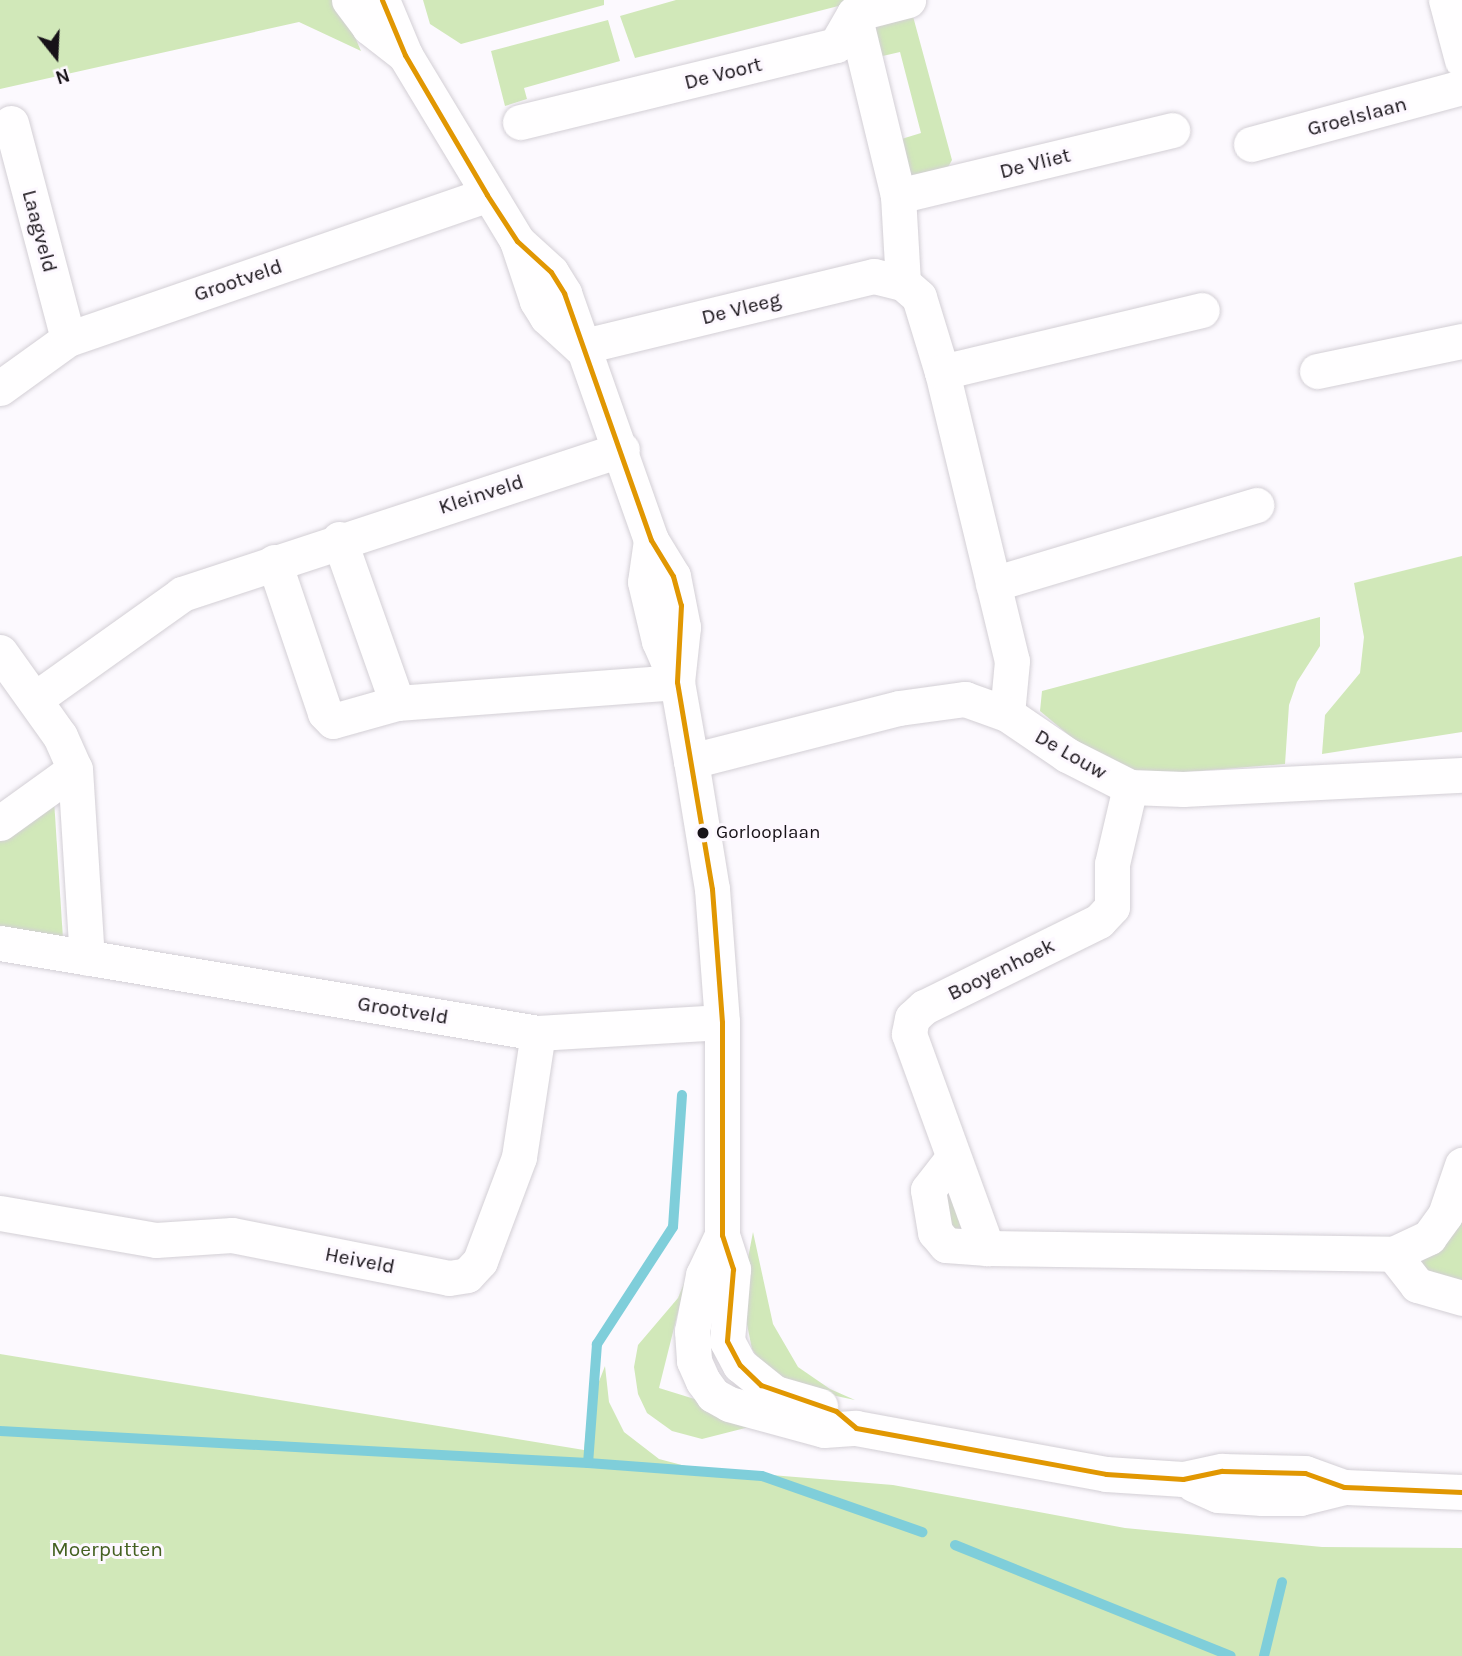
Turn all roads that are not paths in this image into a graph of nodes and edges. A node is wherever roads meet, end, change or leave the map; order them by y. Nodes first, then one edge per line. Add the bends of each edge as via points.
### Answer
1 (349, 0) edge
2 (382, 0) edge
3 (908, 0) edge
4 (1446, 0) edge
5 (854, 14) junction
6 (405, 55) junction
7 (1462, 61) edge
8 (1462, 87) edge
9 (520, 122) dead end
10 (11, 123) dead end
11 (1172, 130) dead end
12 (1251, 144) dead end
13 (487, 195) junction
14 (898, 196) junction
15 (903, 283) junction
16 (1202, 310) dead end
17 (68, 339) junction
18 (1462, 341) edge
19 (580, 347) junction
20 (1317, 371) dead end
21 (942, 372) junction
22 (0, 388) edge
23 (622, 449) junction
24 (1256, 505) dead end
25 (340, 539) junction
26 (274, 562) junction
27 (993, 584) junction
28 (0, 652) edge
29 (677, 682) junction
30 (35, 699) junction
31 (397, 703) junction
32 (1007, 714) junction
33 (691, 761) junction
34 (75, 769) junction
35 (1462, 775) edge
36 (1130, 787) junction
37 (0, 822) edge
38 (0, 943) edge
39 (87, 958) junction
40 (722, 1022) junction
41 (538, 1033) junction
42 (1462, 1165) edge
43 (0, 1213) edge
44 (722, 1235) junction
45 (1393, 1254) junction
46 (1462, 1298) edge
47 (856, 1428) junction
48 (1462, 1492) edge

1 - 6 street via 369,27
2 - 6 street
3 - 5 street
4 - 7 street
5 - 9 street, De Voort via 836,45
5 - 14 street
6 - 13 street
8 - 12 street, Groelslaan
10 - 17 street, Laagveld
11 - 14 street, De Vliet
13 - 17 street, Grootveld
13 - 19 street via 517,241 551,272 564,293
14 - 15 street
15 - 19 street, De Vleeg via 874,276
15 - 21 street via 919,297
16 - 21 street
17 - 22 street, Grootveld
18 - 20 street
19 - 23 street
21 - 27 street
23 - 25 street, Kleinveld
23 - 29 street via 651,540 645,582 659,641
24 - 27 street
25 - 26 street, Kleinveld
25 - 31 street
26 - 30 street, Kleinveld via 182,594
26 - 31 street via 325,713 332,722
27 - 32 street via 1012,661
28 - 30 street
29 - 31 street
29 - 33 street
30 - 34 street
32 - 33 street, De Louw via 965,699 899,708
32 - 36 street, De Louw via 1067,755
33 - 40 street via 712,889
34 - 37 street
34 - 39 street
35 - 36 street, De Louw via 1183,789
36 - 45 street, Booyenhoek via 1112,864 1112,907 1099,921 924,1007 912,1018 909,1034 987,1248
38 - 39 street, Grootveld
39 - 41 street, Grootveld
40 - 41 street, Grootveld
40 - 44 street
41 - 43 street, Heiveld via 519,1157 480,1261 467,1275 449,1278 232,1235 156,1240
42 - 45 street, Booyenhoek via 1446,1215 1429,1237
44 - 47 street via 733,1269 727,1341 740,1365 761,1385 836,1411
44 - 47 street via 703,1275 692,1331 694,1361 703,1381 721,1399 764,1415 824,1430
45 - 46 street via 1417,1285
47 - 48 street via 1106,1474 1183,1479 1222,1471 1305,1473 1344,1487

